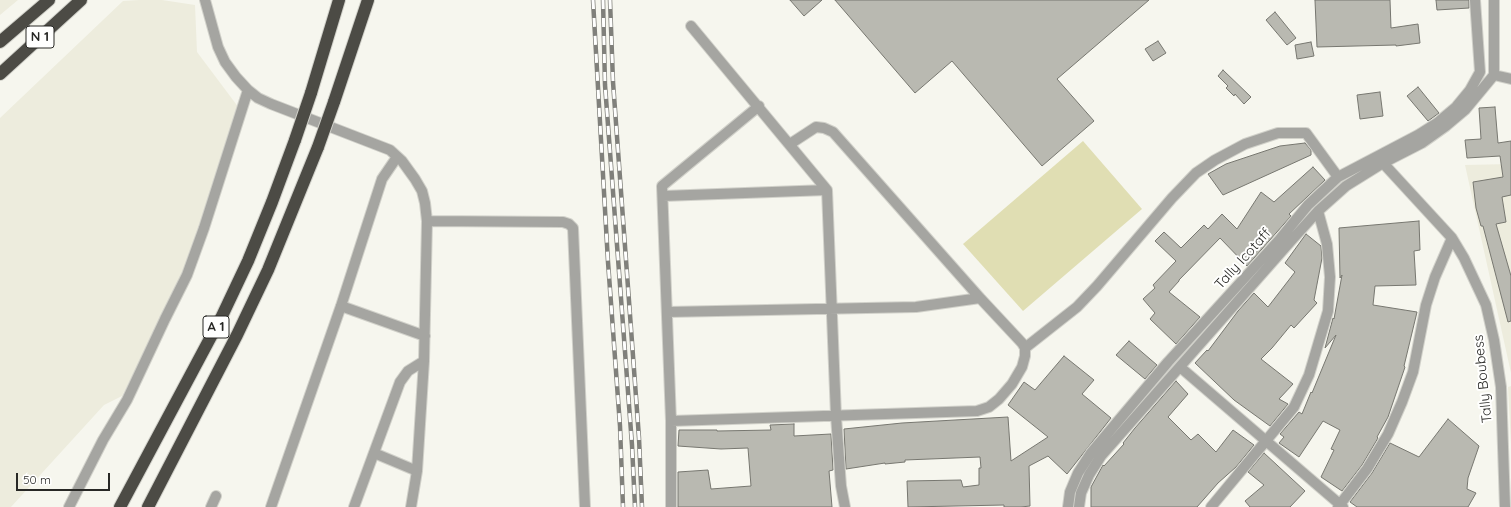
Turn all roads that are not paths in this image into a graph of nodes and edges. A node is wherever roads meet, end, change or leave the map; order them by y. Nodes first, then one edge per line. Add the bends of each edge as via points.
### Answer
1 (49, 0) edge
2 (81, 0) edge
3 (339, 0) edge
4 (368, 0) edge
5 (1475, 0) edge
6 (1494, 0) edge
7 (206, 1) edge
8 (691, 26) dead end
9 (0, 42) edge
10 (0, 74) edge
11 (1494, 75) junction
12 (1511, 79) edge
13 (248, 90) junction
14 (759, 106) junction
15 (790, 144) junction
16 (398, 157) junction
17 (1383, 163) junction
18 (1338, 177) junction
19 (827, 190) junction
20 (663, 196) junction
21 (1318, 211) junction
22 (427, 221) junction
23 (1452, 238) junction
24 (980, 298) junction
25 (341, 306) junction
26 (832, 308) junction
27 (667, 312) junction
28 (425, 336) junction
29 (1025, 348) junction
30 (424, 361) junction
31 (1180, 367) junction
32 (836, 416) junction
33 (671, 421) junction
34 (1266, 442) junction
35 (374, 453) junction
36 (417, 472) junction
37 (216, 496) dead end
38 (1340, 506) edge
39 (69, 507) edge
40 (120, 507) edge
41 (148, 507) edge
42 (211, 507) edge
43 (270, 507) edge
44 (354, 507) edge
45 (411, 507) edge
46 (585, 507) edge
47 (671, 507) edge
48 (845, 507) edge
49 (1068, 507) edge
50 (1079, 507) edge
51 (1211, 507) edge
52 (1505, 507) edge

1 - 9 highway, N 1
2 - 10 highway, N 1
3 - 40 highway, A 1, bridge via 295,140 248,261 222,316
4 - 41 highway, A 1, bridge via 318,147 268,270
5 - 18 street, Tally Icotaff via 1480,72 1470,90 1456,107 1418,136
6 - 11 street
7 - 13 street via 220,52
8 - 14 street
11 - 12 street
11 - 17 street, Tally Icotaff via 1465,110 1446,126
13 - 16 street via 271,104 390,150
13 - 39 street via 188,275 127,400 103,440
14 - 15 street
14 - 20 street via 662,186
15 - 19 street
15 - 24 street via 816,127 833,132
16 - 22 street via 422,191
16 - 25 street via 382,179
17 - 21 street, Tally Icotaff via 1346,186
17 - 23 street, Tally Boubess
18 - 29 street via 1306,133 1278,133 1246,144 1215,160 1196,173 1172,198 1098,286 1077,307
18 - 49 street, Tally Icotaff via 1308,205 1091,453 1078,473 1070,492
19 - 20 street
19 - 26 street
20 - 27 street
21 - 31 street, Tally Icotaff
21 - 34 street via 1327,244 1330,276 1328,311 1309,375 1294,407
22 - 28 street
22 - 46 street via 562,222 573,228
23 - 38 street via 1426,305 1413,372 1402,402 1388,434
23 - 52 street, Tally Boubess via 1486,305 1494,340 1501,387
24 - 26 street via 916,307
24 - 29 street
25 - 28 street
25 - 43 street
26 - 27 street
26 - 32 street
27 - 33 street
28 - 30 street
29 - 32 street via 1022,367 1012,384 989,407 966,412
30 - 35 street via 408,371 400,382
30 - 36 street
31 - 34 street
31 - 50 street, Tally Icotaff via 1101,456 1081,493
32 - 33 street
32 - 48 street
33 - 47 street
34 - 38 street
34 - 51 street
35 - 36 street
35 - 44 street
36 - 45 street
37 - 42 street

